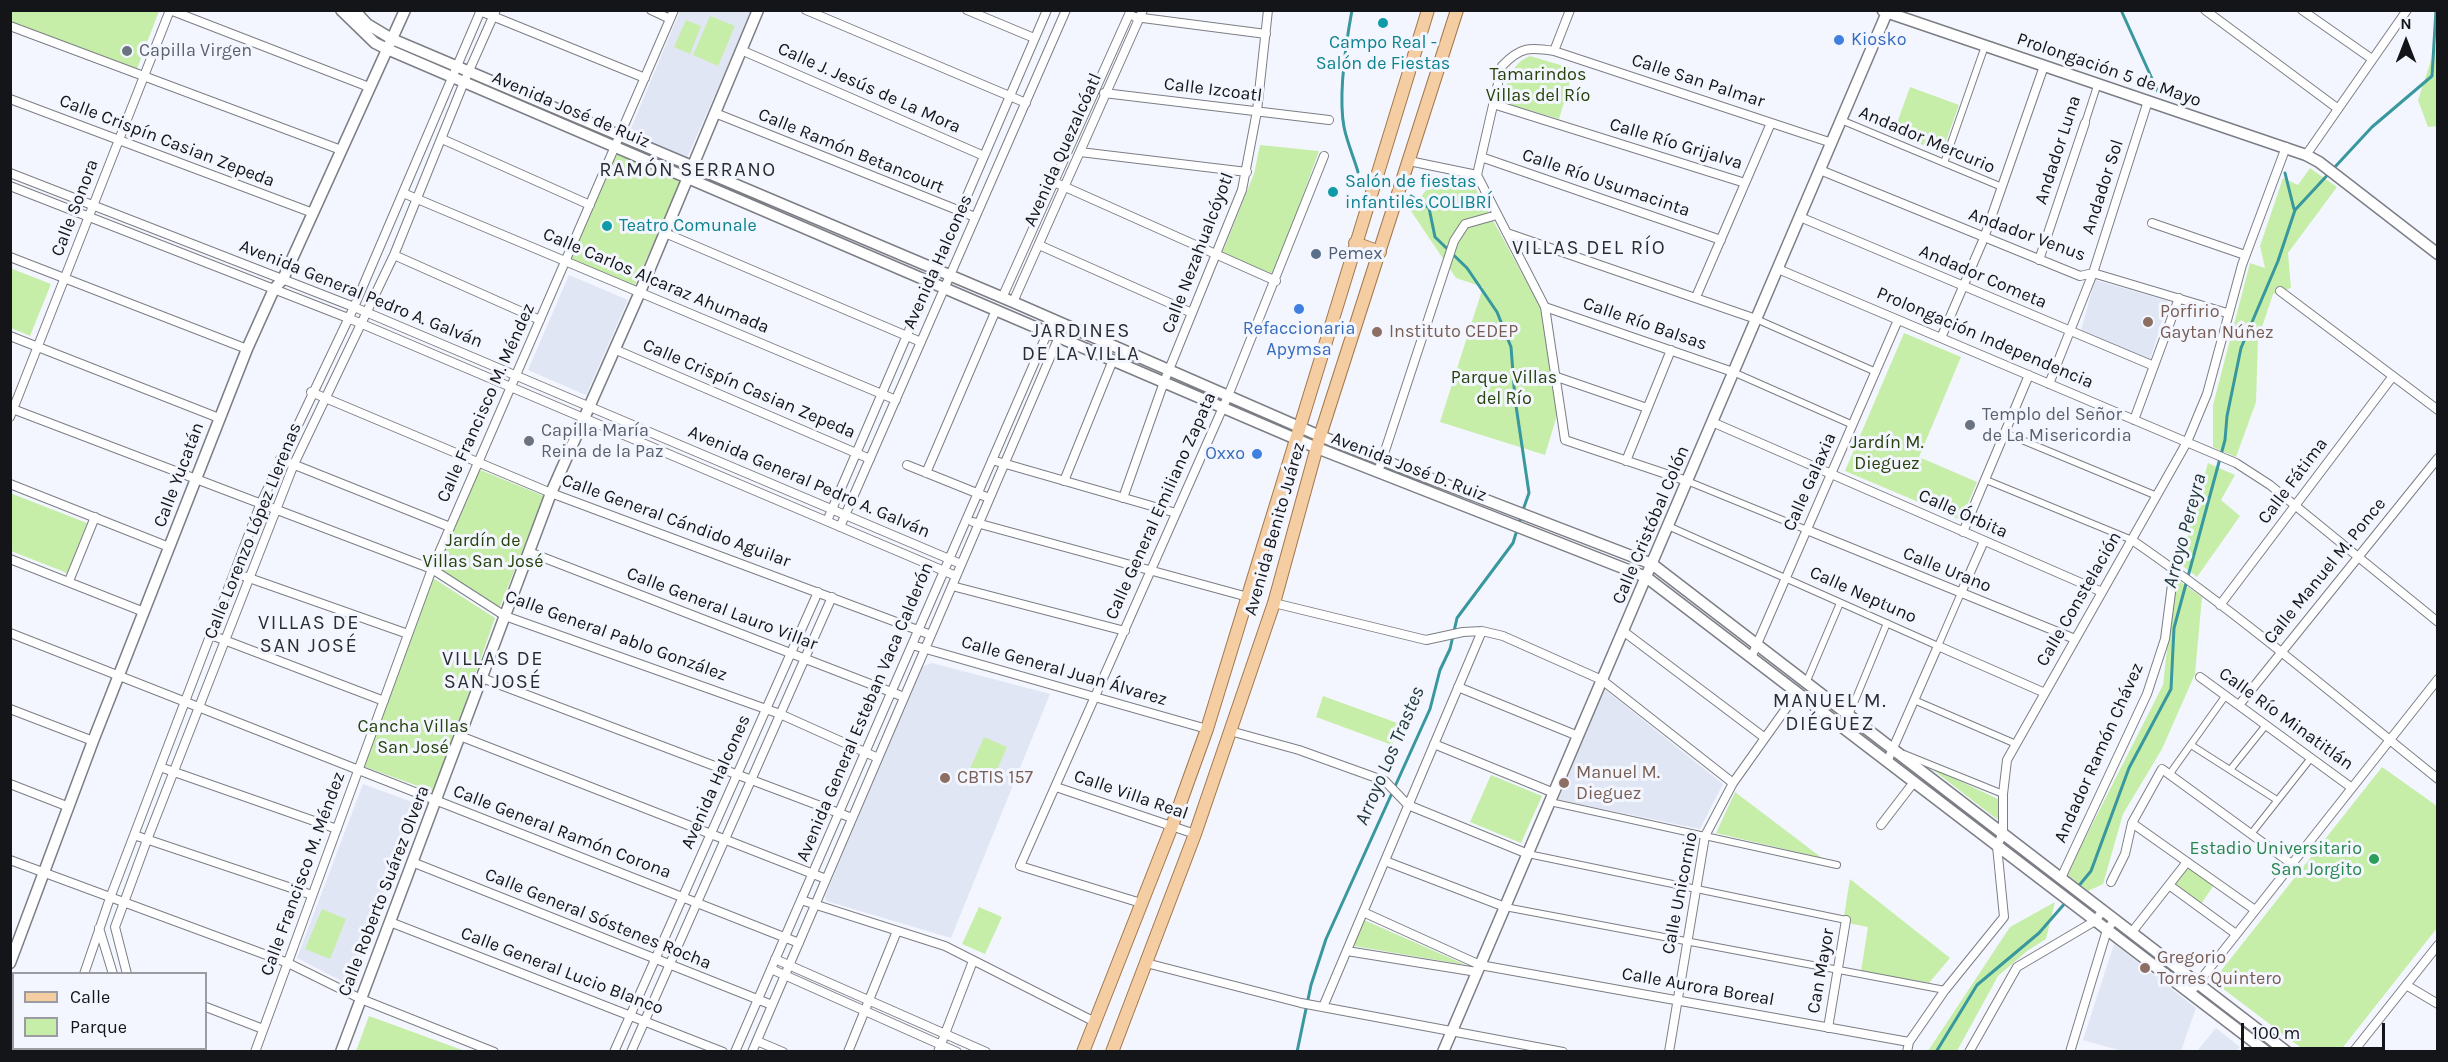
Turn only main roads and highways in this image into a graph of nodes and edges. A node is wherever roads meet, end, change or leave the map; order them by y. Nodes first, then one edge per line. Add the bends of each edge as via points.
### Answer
1 (1428, 10) edge
2 (1457, 10) edge
3 (1355, 243) junction
4 (1380, 252) junction
5 (1083, 1052) edge
6 (1112, 1052) edge

1 - 3 main road, Avenida Benito Juárez
2 - 4 main road, Avenida Benito Juárez
3 - 4 main road
3 - 5 main road, Avenida Benito Juárez via 1207,729
4 - 6 main road, Avenida Benito Juárez via 1318,442 1274,603 1195,834

